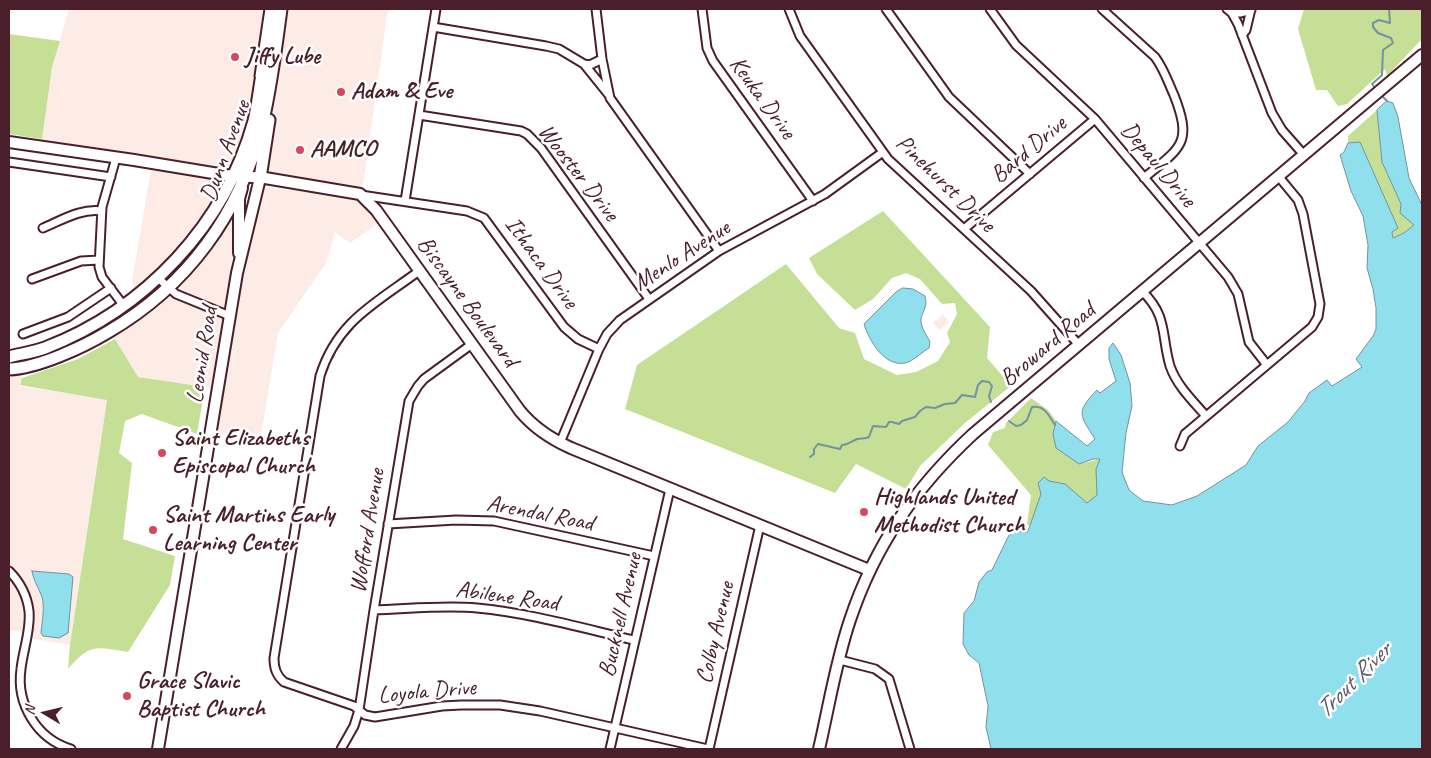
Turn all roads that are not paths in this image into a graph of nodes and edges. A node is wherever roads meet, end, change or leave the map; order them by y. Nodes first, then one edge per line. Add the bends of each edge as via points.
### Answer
1 (271, 9) edge
2 (281, 9) edge
3 (436, 9) edge
4 (596, 9) edge
5 (702, 9) edge
6 (789, 9) edge
7 (886, 9) edge
8 (990, 9) edge
9 (1102, 9) edge
10 (1251, 10) edge
11 (1230, 11) edge
12 (269, 21) junction
13 (433, 27) junction
14 (1242, 35) junction
15 (276, 48) junction
16 (602, 59) junction
17 (1421, 59) edge
18 (584, 64) junction
19 (273, 67) junction
20 (610, 98) junction
21 (419, 115) junction
22 (1096, 119) junction
23 (9, 142) edge
24 (883, 152) junction
25 (1304, 155) junction
26 (116, 158) junction
27 (9, 162) edge
28 (1030, 174) junction
29 (239, 176) junction
30 (111, 177) junction
31 (1279, 177) junction
32 (260, 178) junction
33 (1144, 178) junction
34 (360, 194) junction
35 (813, 201) junction
36 (405, 202) junction
37 (102, 211) junction
38 (43, 228) dead end
39 (964, 229) junction
40 (1199, 244) junction
41 (719, 251) junction
42 (100, 260) junction
43 (238, 264) junction
44 (419, 271) junction
45 (158, 278) junction
46 (32, 279) dead end
47 (168, 287) junction
48 (111, 288) junction
49 (1142, 291) junction
50 (649, 299) junction
51 (124, 306) junction
52 (230, 316) junction
53 (84, 329) junction
54 (23, 334) dead end
55 (90, 342) junction
56 (472, 344) junction
57 (1079, 345) junction
58 (599, 349) junction
59 (9, 357) edge
60 (1267, 365) junction
61 (9, 369) edge
62 (1206, 416) junction
63 (560, 443) junction
64 (1180, 446) dead end
65 (670, 489) junction
66 (388, 524) junction
67 (760, 526) junction
68 (654, 556) junction
69 (869, 570) junction
70 (9, 571) edge
71 (374, 610) junction
72 (634, 640) junction
73 (840, 660) junction
74 (359, 710) junction
75 (614, 728) junction
76 (71, 749) edge
77 (158, 749) edge
78 (341, 749) edge
79 (610, 749) edge
80 (708, 749) edge
81 (820, 749) edge
82 (910, 749) edge

1 - 12 main road, Dunn Avenue
2 - 15 main road, Dunn Avenue
3 - 13 street
4 - 16 street
5 - 35 street, Keuka Drive via 707,48 713,61
6 - 24 street, Pinehurst Drive via 800,36
7 - 28 street via 949,97
8 - 22 street, Depaul Drive via 1016,45
9 - 33 street via 1161,64 1182,116 1180,144 1172,155
10 - 11 street via 1241,13
10 - 14 street
11 - 14 street
12 - 15 street via 271,42
12 - 29 main road, Dunn Avenue via 254,118
13 - 18 street via 560,49
13 - 21 street
14 - 25 street via 1272,113
15 - 19 main road, Dunn Avenue
16 - 18 street via 590,65
16 - 20 street
17 - 25 street, Broward Road
18 - 20 street
19 - 29 main road, Dunn Avenue via 262,125
19 - 32 main road
20 - 41 street
21 - 36 street
21 - 50 street, Wooster Drive via 527,134 541,148
22 - 28 street, Bard Drive
22 - 33 street, Depaul Drive
23 - 26 street
24 - 35 street, Menlo Avenue
24 - 39 street, Pinehurst Drive
25 - 31 street, Broward Road
26 - 29 street
26 - 30 street
27 - 30 street
28 - 39 street, Bard Drive
29 - 32 street
29 - 43 street, Leonid Road
29 - 45 main road, Dunn Avenue via 192,242
29 - 47 main road, Dunn Avenue via 233,204 213,237
30 - 37 street
31 - 40 street, Broward Road
31 - 60 street via 1298,200 1304,214 1320,304 1312,327
32 - 34 street
32 - 43 street, Leonid Road
33 - 40 street, Depaul Drive
34 - 36 street, Ithaca Drive
34 - 44 street, Biscayne Boulevard via 376,210
35 - 41 street, Menlo Avenue
36 - 58 street, Ithaca Drive via 467,211 484,218 564,326 578,339
37 - 38 street via 81,212
37 - 42 street
39 - 57 street, Pinehurst Drive via 1031,291
40 - 49 street, Broward Road
40 - 60 street, Depaul Drive via 1234,285 1249,342
41 - 50 street, Menlo Avenue
42 - 46 street via 81,260
42 - 48 street via 101,273
43 - 52 street, Leonid Road
44 - 56 street, Biscayne Boulevard
44 - 74 street, Loyola Drive via 351,321 337,338 323,366 274,658 276,671 284,682
45 - 47 street
45 - 51 main road, Dunn Avenue
47 - 52 street via 176,294
47 - 55 main road, Dunn Avenue via 138,313
48 - 51 street
48 - 54 street via 68,317
49 - 57 street, Broward Road
49 - 62 street via 1163,322 1175,378
50 - 58 street, Menlo Avenue via 612,327
51 - 53 main road, Dunn Avenue
52 - 77 street, Leonid Road
53 - 55 street
53 - 59 main road, Dunn Avenue via 45,348
55 - 61 main road, Dunn Avenue via 37,363
56 - 63 street, Biscayne Boulevard via 528,420 543,434
56 - 66 street, Wofford Avenue via 424,379 409,401
57 - 69 street, Broward Road via 972,434 938,468 915,495
58 - 63 street, Menlo Avenue
60 - 62 street
62 - 64 street via 1186,434
63 - 65 street, Biscayne Boulevard
65 - 67 street, Biscayne Boulevard
65 - 68 street, Bucknell Avenue
66 - 68 street, Arendal Road via 494,521
66 - 71 street, Wofford Avenue
67 - 69 street, Biscayne Boulevard
67 - 80 street, Colby Avenue
68 - 72 street, Bucknell Avenue
69 - 73 street, Broward Road
70 - 76 street via 24,593 29,613 20,678 22,698 38,728 55,743
71 - 72 street, Abilene Road via 456,607 490,610
71 - 74 street, Wofford Avenue
72 - 75 street, Bucknell Avenue
73 - 81 street, Broward Road
73 - 82 street via 876,668 889,679
74 - 75 street, Loyola Drive via 375,717 442,706 500,706 540,711
74 - 78 street, Wofford Avenue
75 - 79 street, Bucknell Avenue
75 - 80 street, Loyola Drive

